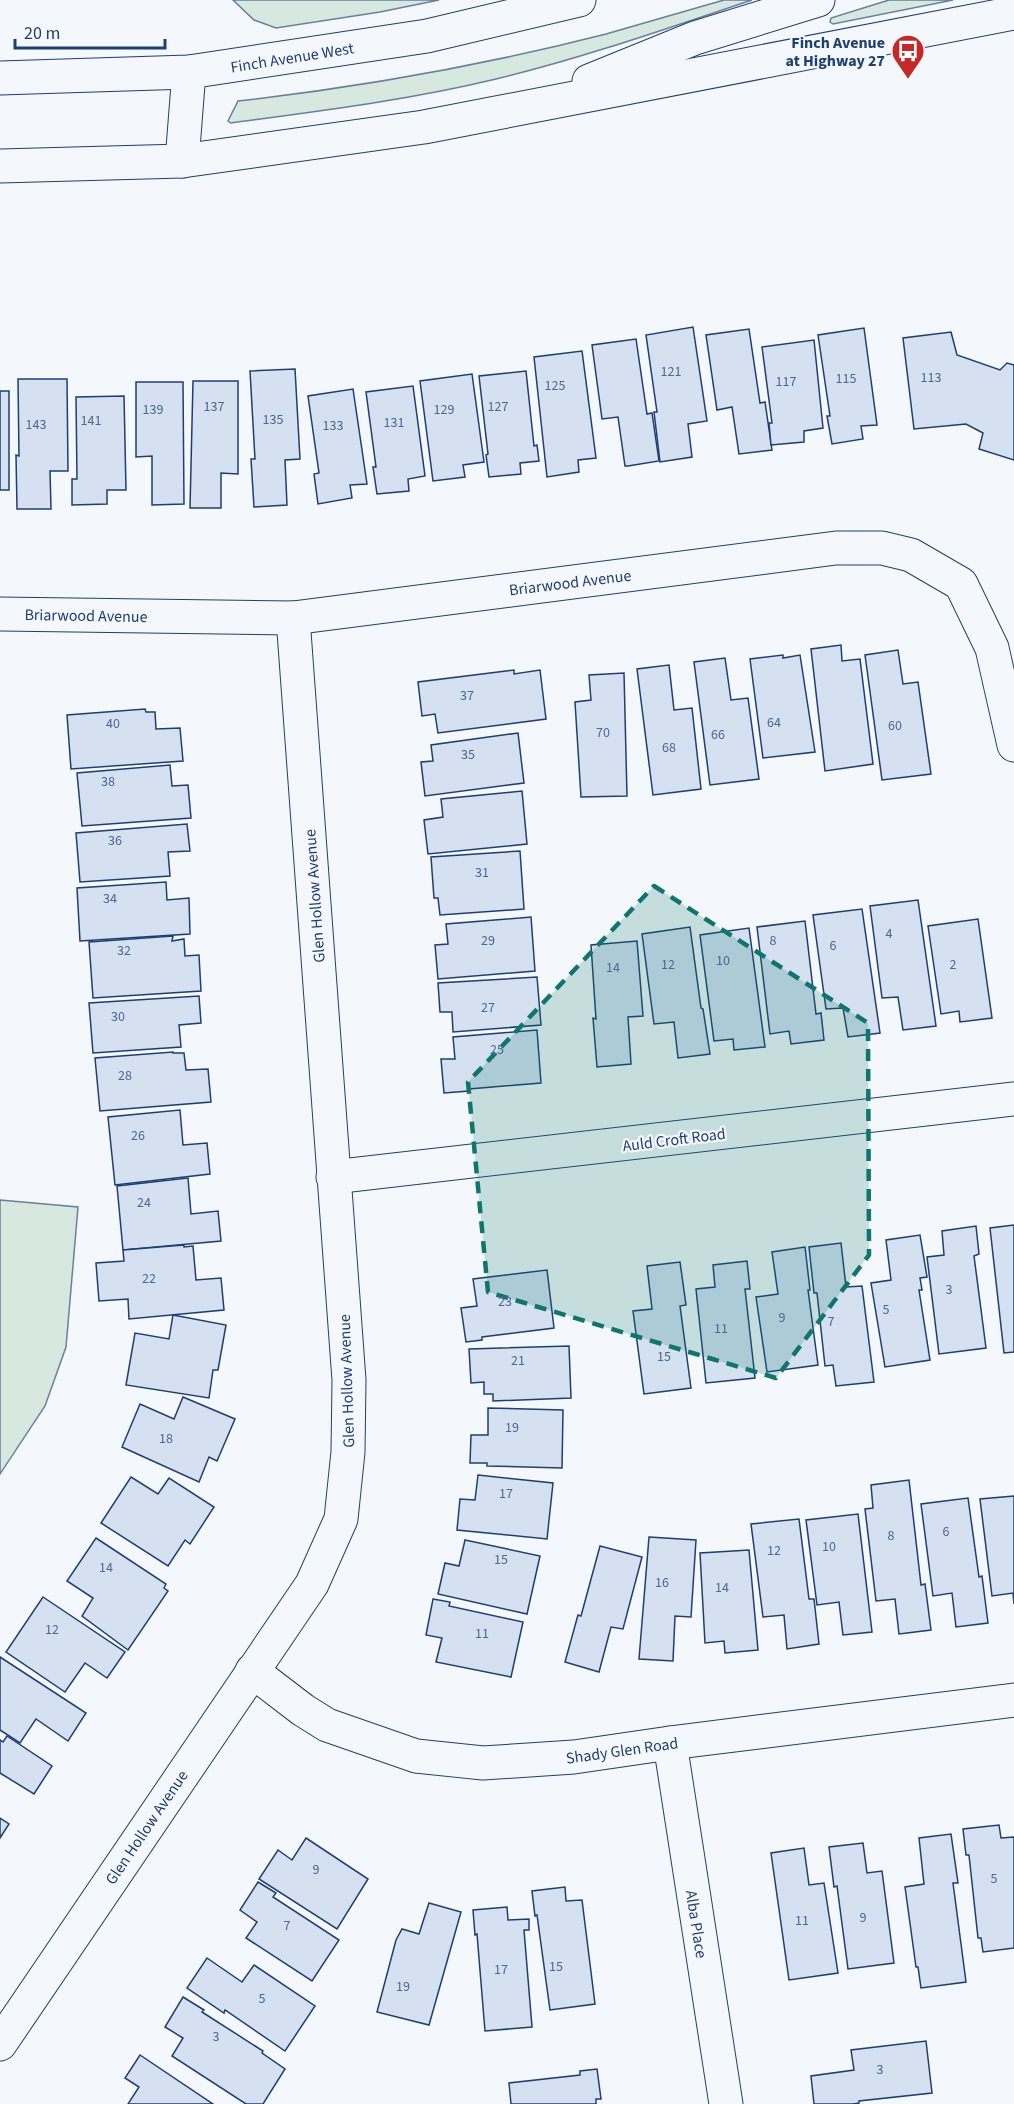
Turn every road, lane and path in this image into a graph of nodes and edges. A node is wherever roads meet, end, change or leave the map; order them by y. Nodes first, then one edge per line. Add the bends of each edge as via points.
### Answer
1 (579, 0) edge
2 (818, 0) edge
3 (1014, 13) edge
4 (189, 72) junction
5 (0, 78) edge
6 (520, 108) junction
7 (182, 160) junction
8 (0, 166) edge
9 (0, 614) edge
10 (293, 618) junction
11 (1014, 745) edge
12 (1014, 1099) edge
13 (333, 1177) junction
14 (252, 1671) junction
15 (1014, 1701) edge
16 (670, 1743) junction
17 (0, 2044) edge
18 (726, 2104) edge

1 - 4 street, Finch Avenue West via 427,36
2 - 6 street via 696,38
3 - 6 street
4 - 5 street, Finch Avenue West
4 - 7 street
6 - 7 street via 424,127
7 - 8 street
9 - 10 street, Briarwood Avenue
10 - 11 street, Briarwood Avenue via 836,548 882,548 911,555 961,584 992,648
10 - 13 street, Glen Hollow Avenue
12 - 13 street, Auld Croft Road
13 - 14 street, Glen Hollow Avenue via 349,1380 348,1452 341,1519 312,1584
14 - 16 street, Shady Glen Road via 327,1725 416,1756 483,1763 574,1757
14 - 17 street, Glen Hollow Avenue
15 - 16 street, Shady Glen Road
16 - 18 street, Alba Place

